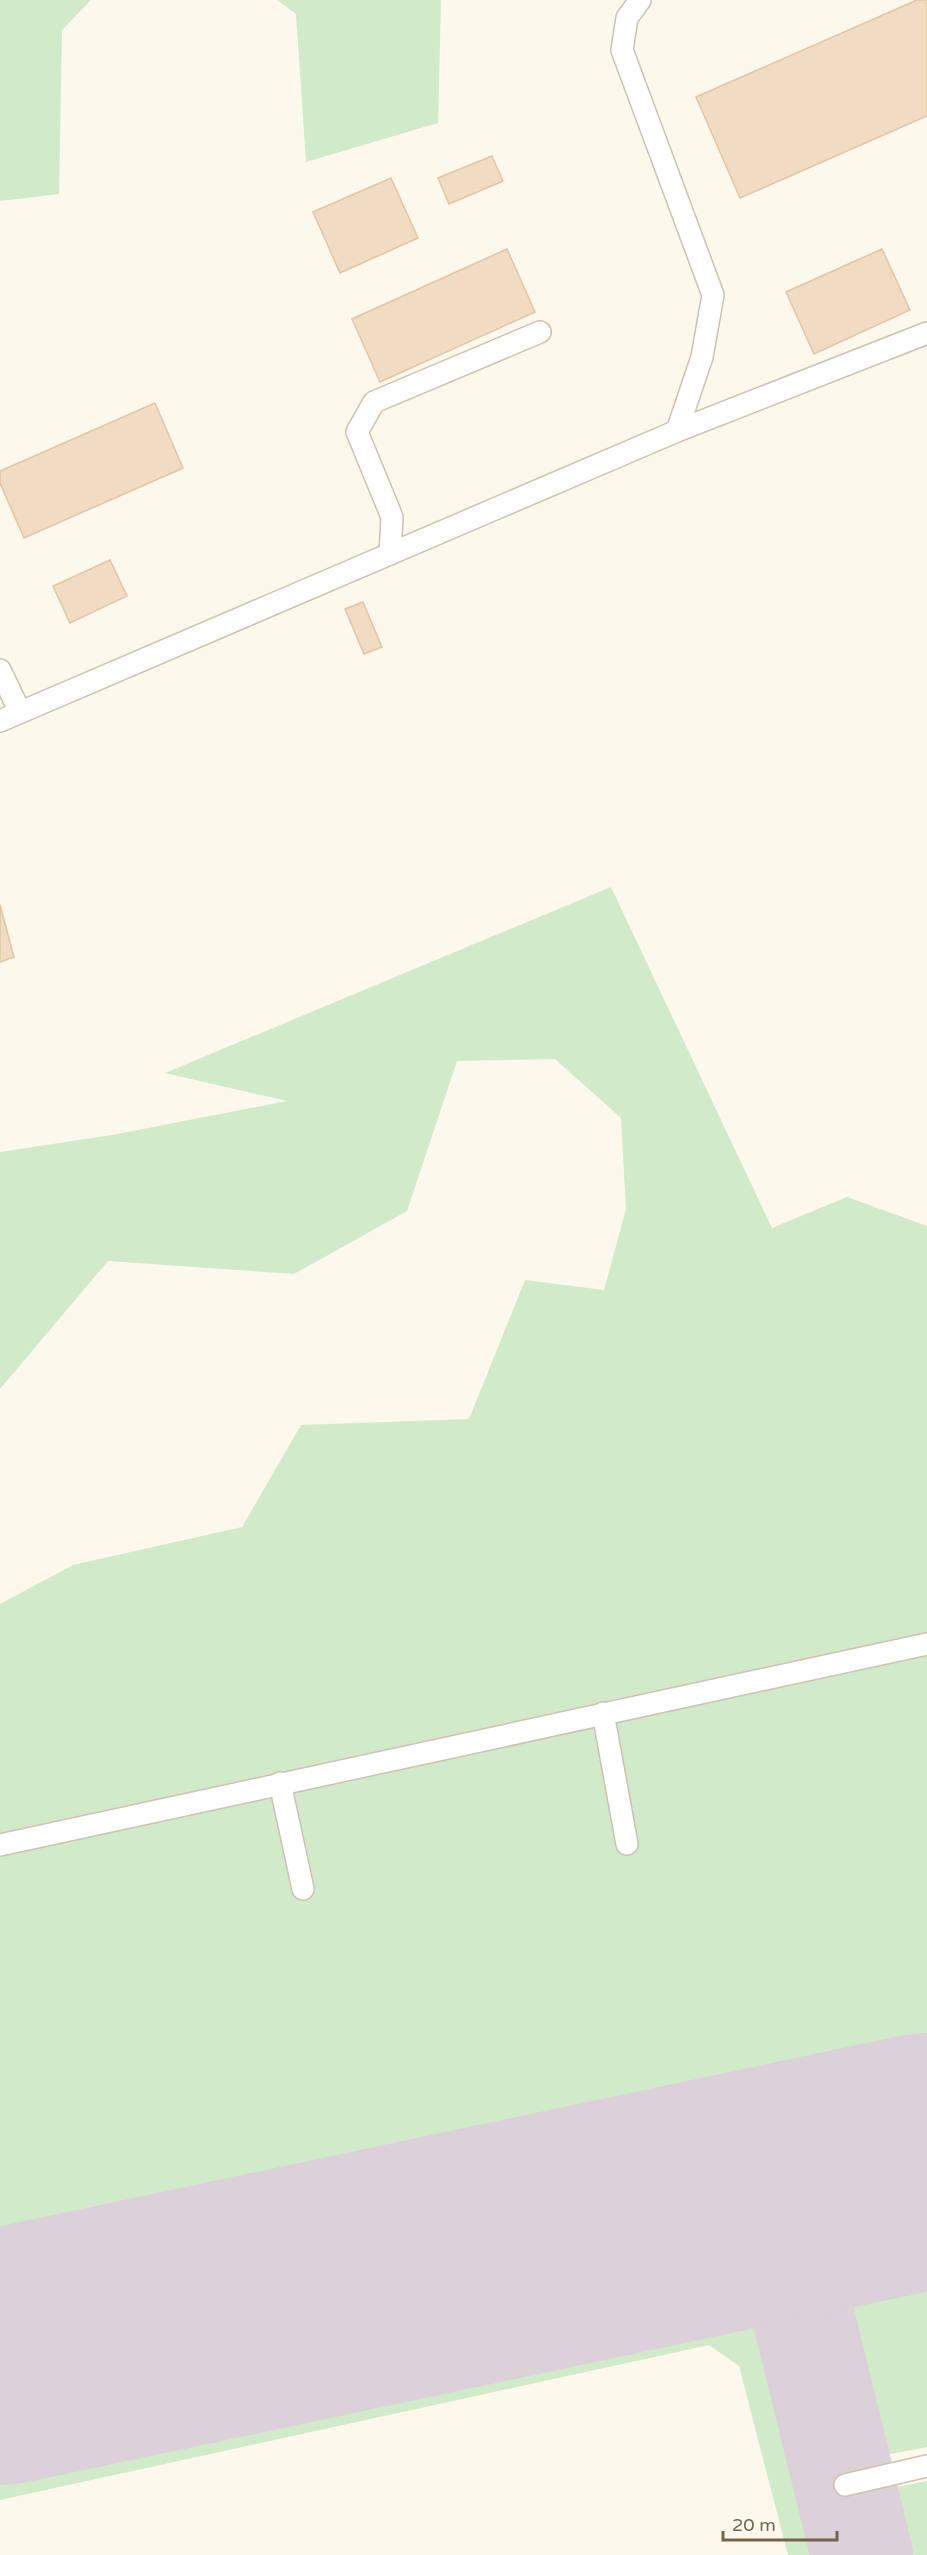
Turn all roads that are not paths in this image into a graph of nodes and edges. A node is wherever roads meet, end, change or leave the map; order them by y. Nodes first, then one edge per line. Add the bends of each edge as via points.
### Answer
1 (640, 0) edge
2 (540, 332) dead end
3 (927, 333) edge
4 (677, 431) junction
5 (390, 554) junction
6 (0, 670) edge
7 (20, 712) junction
8 (0, 721) edge
9 (927, 1644) edge
10 (603, 1713) junction
11 (280, 1783) junction
12 (627, 1844) dead end
13 (0, 1845) edge
14 (303, 1889) dead end
15 (927, 2466) edge
16 (844, 2485) dead end

1 - 4 lane via 627,18 622,50 713,295 702,357
2 - 5 lane via 374,402 357,432 392,517
3 - 4 lane
4 - 5 lane
5 - 7 lane
6 - 7 lane
7 - 8 lane
9 - 10 lane
10 - 11 lane
10 - 12 lane
11 - 13 lane
11 - 14 lane
15 - 16 lane

